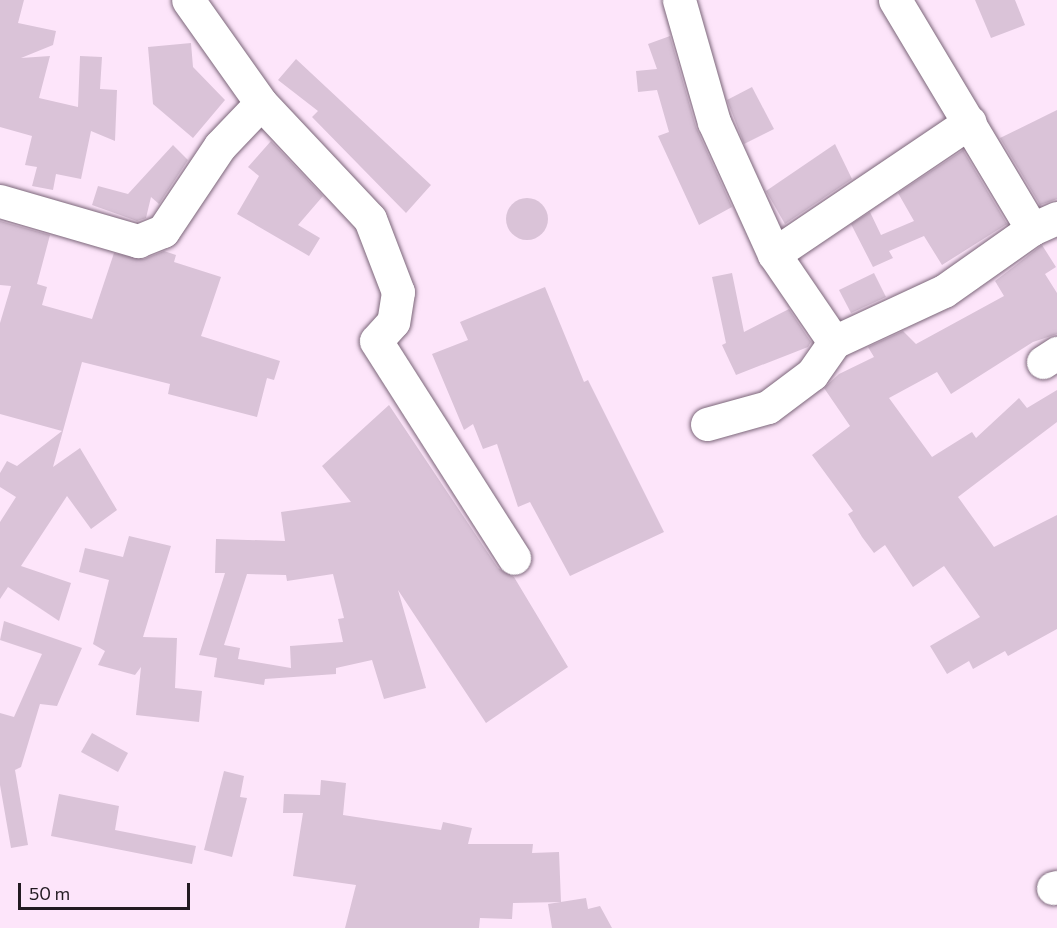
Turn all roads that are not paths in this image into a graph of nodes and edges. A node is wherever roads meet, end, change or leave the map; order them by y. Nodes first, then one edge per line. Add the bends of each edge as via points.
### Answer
1 (188, 0) edge
2 (679, 0) edge
3 (895, 0) edge
4 (261, 103) junction
5 (970, 122) junction
6 (0, 201) edge
7 (1044, 224) edge
8 (774, 254) junction
9 (834, 342) junction
10 (707, 424) dead end
11 (514, 558) dead end

1 - 4 street
2 - 8 street via 714,122
3 - 5 street
4 - 6 street via 220,146 164,231 138,241
4 - 11 street via 370,219 398,292 393,322 376,341
5 - 7 street
5 - 8 street
7 - 9 street via 944,291
8 - 9 street
9 - 10 street via 812,374 768,407

